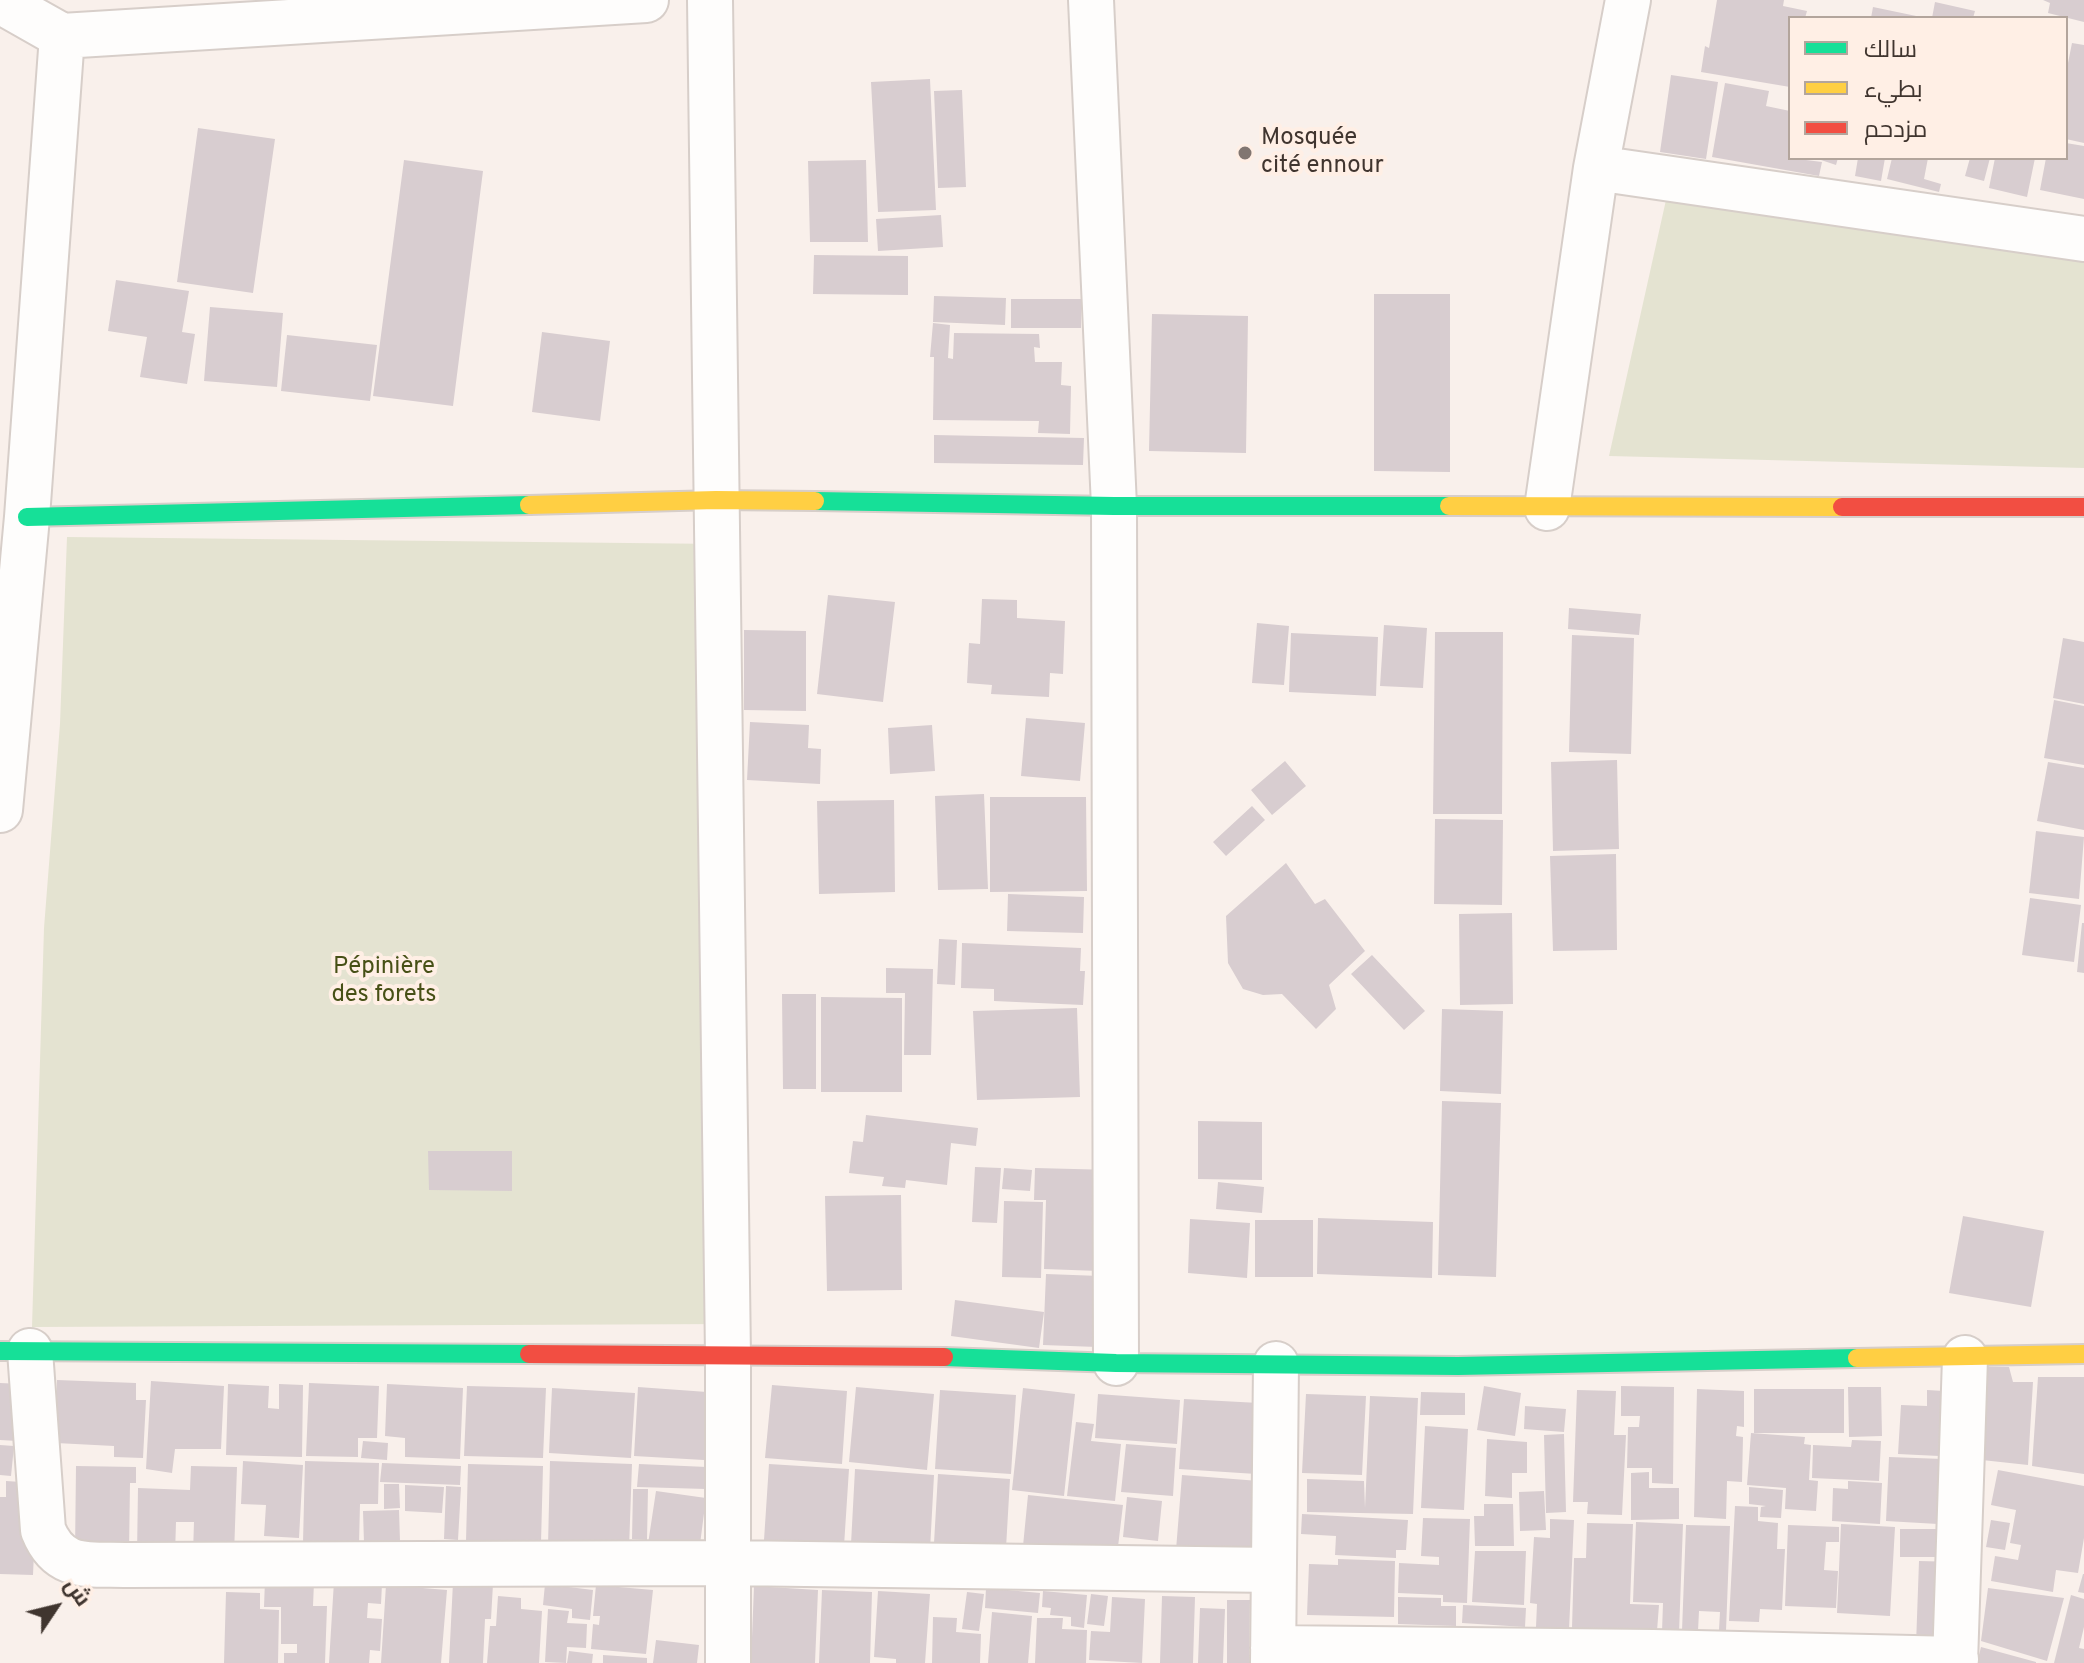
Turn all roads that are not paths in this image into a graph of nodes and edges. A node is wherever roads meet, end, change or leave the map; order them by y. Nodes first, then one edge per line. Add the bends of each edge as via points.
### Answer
1 (646, 0) edge
2 (710, 0) edge
3 (1091, 0) edge
4 (1628, 0) edge
5 (0, 1) edge
6 (62, 36) junction
7 (1596, 168) junction
8 (2084, 239) edge
9 (716, 500) junction
10 (1114, 506) junction
11 (2084, 507) edge
12 (1547, 508) junction
13 (27, 517) junction
14 (1, 789) edge
15 (15, 1351) edge
16 (2084, 1354) edge
17 (728, 1355) junction
18 (1965, 1358) junction
19 (1116, 1363) junction
20 (1276, 1364) junction
21 (728, 1563) junction
22 (1274, 1570) junction
23 (1273, 1656) edge
24 (1653, 1657) edge
25 (1956, 1661) edge
26 (728, 1663) edge

1 - 6 street
2 - 9 street
3 - 10 street
4 - 7 street
5 - 6 street
6 - 13 street
7 - 8 street
7 - 12 street
9 - 10 street
9 - 13 street
9 - 17 street
10 - 12 street
10 - 19 street
11 - 12 street
13 - 14 street
15 - 17 street
15 - 21 street via 43,1530 50,1546 70,1562
16 - 18 street
17 - 19 street
17 - 21 street
18 - 20 street
18 - 25 street
19 - 20 street
20 - 22 street
21 - 22 street
21 - 26 street
22 - 23 street
23 - 24 street
24 - 25 street

